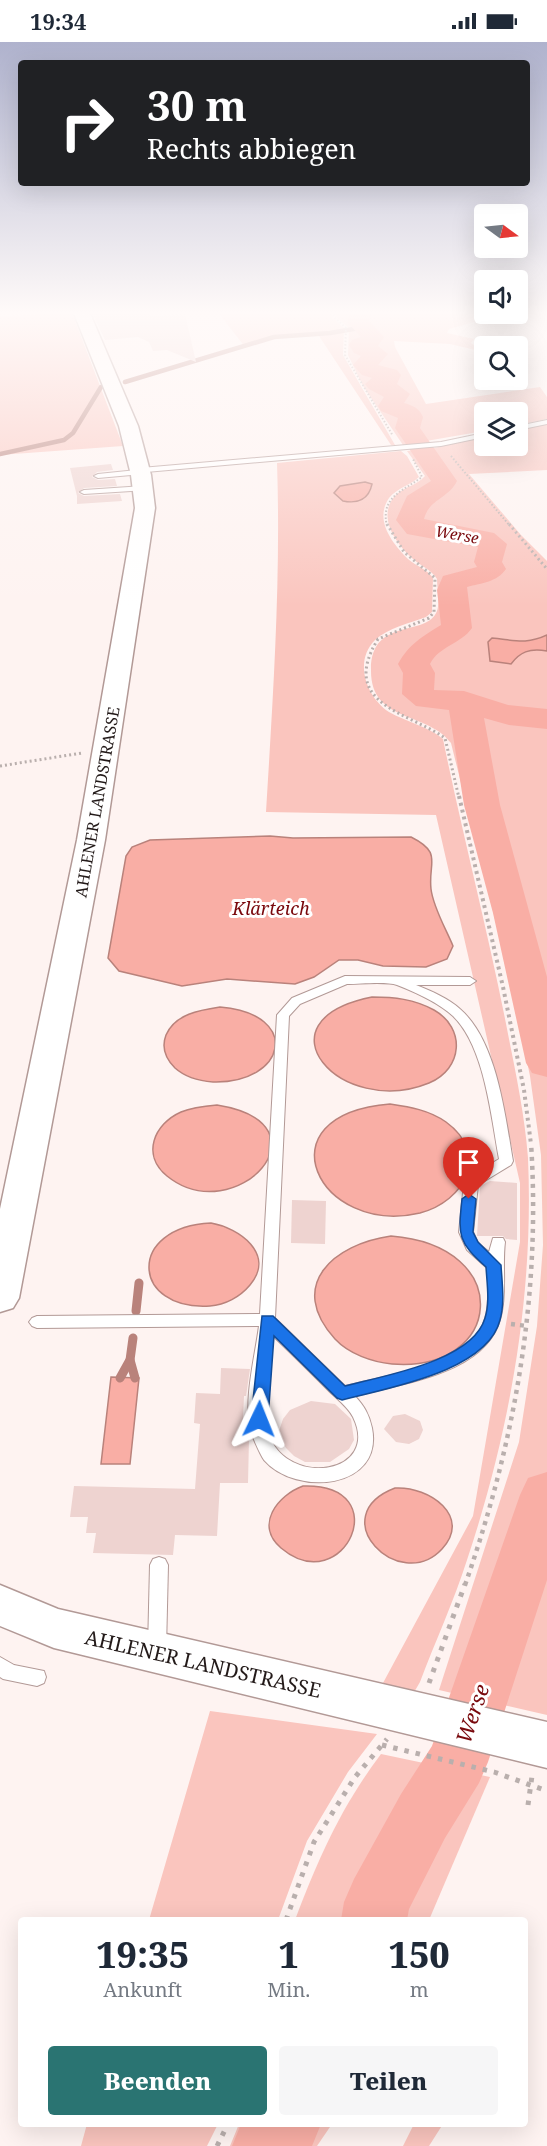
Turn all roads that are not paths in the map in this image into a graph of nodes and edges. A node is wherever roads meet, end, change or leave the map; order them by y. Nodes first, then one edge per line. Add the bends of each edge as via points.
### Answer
1 (121, 409) edge
2 (547, 422) edge
3 (528, 426) edge
4 (474, 437) edge
5 (98, 476) dead end
6 (142, 476) junction
7 (84, 492) dead end
8 (398, 981) junction
9 (470, 981) dead end
10 (498, 1242) dead end
11 (494, 1265) junction
12 (0, 1298) edge
13 (267, 1320) junction
14 (37, 1322) dead end
15 (342, 1393) junction
16 (159, 1565) dead end
17 (0, 1605) edge
18 (156, 1654) junction
19 (0, 1666) edge
20 (37, 1677) dead end
21 (547, 1745) edge

1 - 6 street, AHLENER LANDSTRASSE
2 - 3 lane
4 - 6 lane
5 - 6 lane
6 - 7 lane
6 - 12 street, AHLENER LANDSTRASSE via 141,541 107,750
8 - 9 lane
8 - 11 lane via 460,1015 473,1036 490,1080 506,1161 471,1182 466,1232 472,1246
8 - 13 lane via 345,980 296,1000 283,1015
10 - 11 lane
11 - 15 lane via 492,1322 472,1348 434,1369
13 - 14 lane
13 - 15 lane
13 - 15 lane via 260,1434 272,1460 295,1472 320,1477 346,1471 362,1459 367,1439 362,1416
16 - 18 lane
17 - 18 street, AHLENER LANDSTRASSE via 54,1628
18 - 21 street, AHLENER LANDSTRASSE via 409,1732 498,1753
19 - 20 lane via 9,1673

